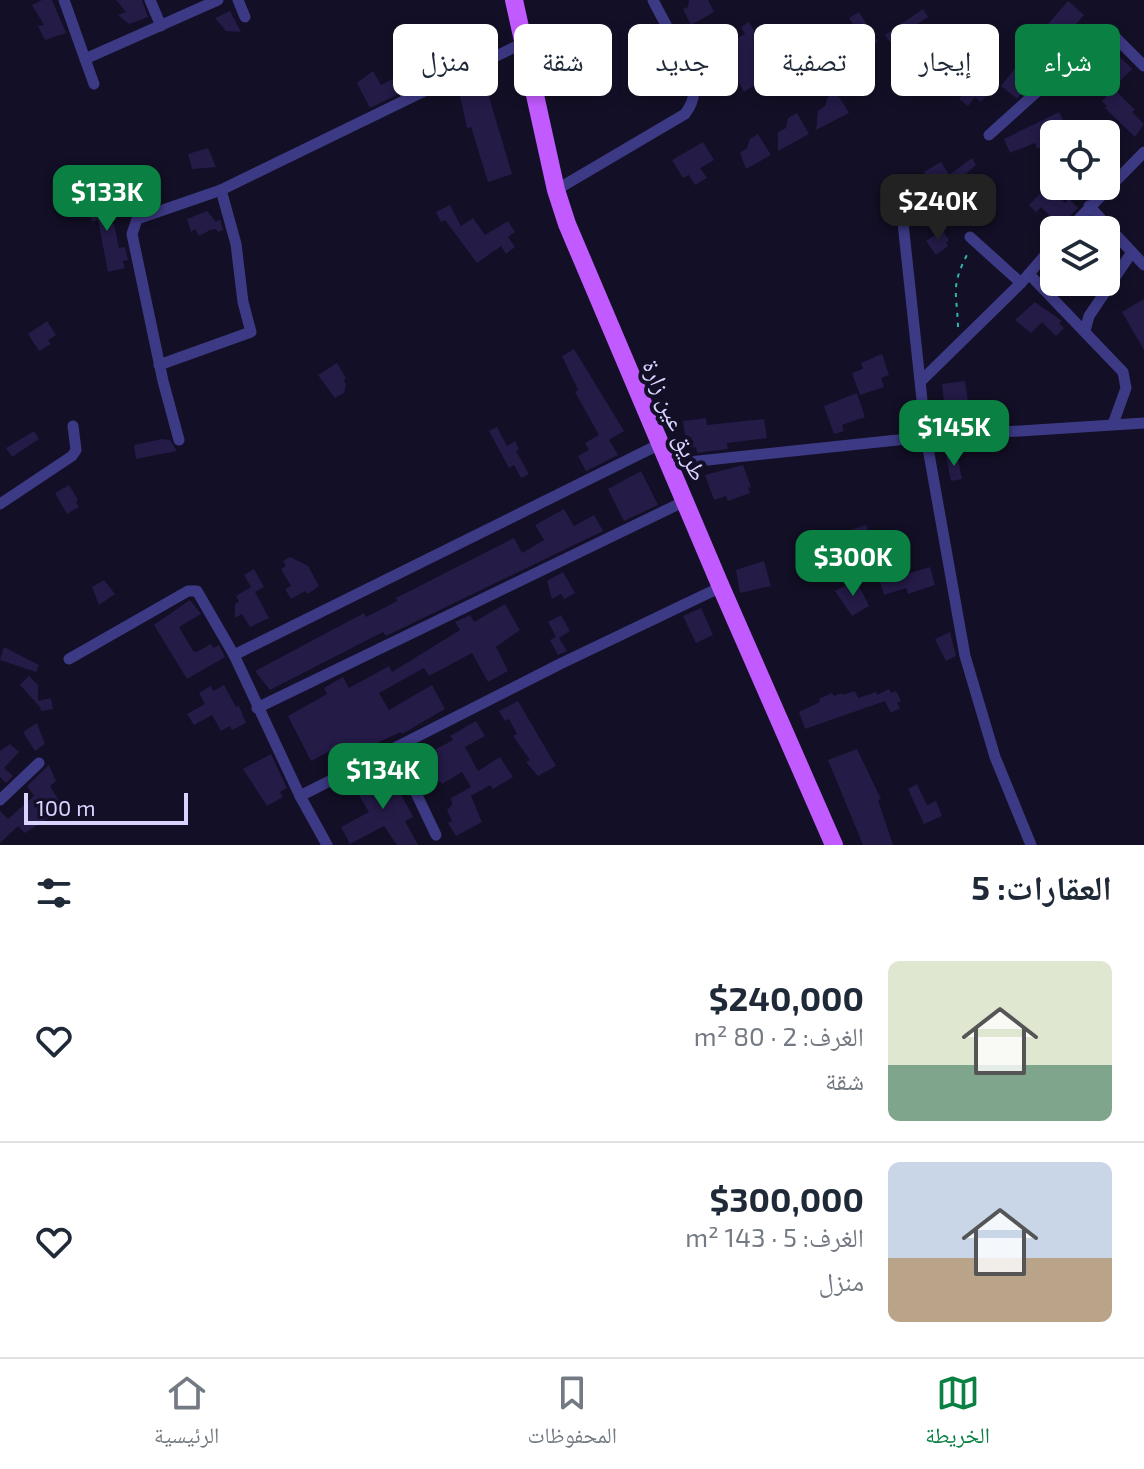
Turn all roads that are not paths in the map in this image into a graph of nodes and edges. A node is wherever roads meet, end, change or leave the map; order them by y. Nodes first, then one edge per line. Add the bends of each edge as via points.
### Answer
1 (64, 0) edge
2 (150, 0) edge
3 (218, 0) edge
4 (238, 0) edge
5 (514, 0) edge
6 (653, 0) edge
7 (245, 17) dead end
8 (519, 24) edge
9 (161, 26) junction
10 (514, 47) edge
11 (85, 59) junction
12 (1144, 66) edge
13 (94, 84) dead end
14 (535, 96) edge
15 (989, 135) dead end
16 (1144, 152) edge
17 (221, 190) junction
18 (556, 190) junction
19 (1089, 206) junction
20 (1080, 216) edge
21 (903, 223) dead end
22 (972, 239) road end
23 (1132, 252) junction
24 (1040, 261) edge
25 (1144, 265) edge
26 (1025, 279) junction
27 (1085, 331) junction
28 (159, 365) junction
29 (921, 381) junction
30 (1144, 423) edge
31 (1113, 424) junction
32 (73, 426) dead end
33 (926, 437) junction
34 (179, 440) dead end
35 (660, 444) junction
36 (670, 464) junction
37 (685, 501) junction
38 (0, 504) edge
39 (721, 587) junction
40 (234, 655) junction
41 (69, 659) dead end
42 (257, 708) junction
43 (395, 749) junction
44 (39, 763) dead end
45 (300, 796) junction
46 (0, 800) edge
47 (436, 835) dead end
48 (327, 845) edge
49 (834, 845) edge
50 (1031, 845) edge

1 - 11 street
2 - 9 street
3 - 9 street
4 - 7 street
5 - 8 main road, طريق عين زارة
6 - 18 street via 686,69 694,92 690,106 685,114
9 - 11 street
10 - 17 street
11 - 13 street
12 - 15 street via 1115,37 1101,34
14 - 18 main road, طريق عين زارة
16 - 19 street
17 - 28 street via 146,215 133,225
17 - 28 street via 251,332
18 - 35 main road, طريق عين زارة
19 - 20 street
19 - 23 street
21 - 29 street
22 - 26 street
23 - 25 street
23 - 27 street via 1089,316
24 - 26 street
26 - 27 street
26 - 29 street
27 - 31 street via 1123,372 1126,388
28 - 34 street
29 - 33 street
30 - 31 street
31 - 33 street
32 - 38 street via 72,456
33 - 36 street
33 - 50 street via 965,656 995,757
35 - 36 main road, طريق عين زارة
35 - 40 street
36 - 37 main road, طريق عين زارة
37 - 39 main road, طريق عين زارة
37 - 42 street
39 - 43 street
39 - 49 main road, طريق عين زارة
40 - 41 street via 200,593 191,589
40 - 42 street
42 - 45 street
43 - 45 street
43 - 47 street
44 - 46 street
45 - 48 street

